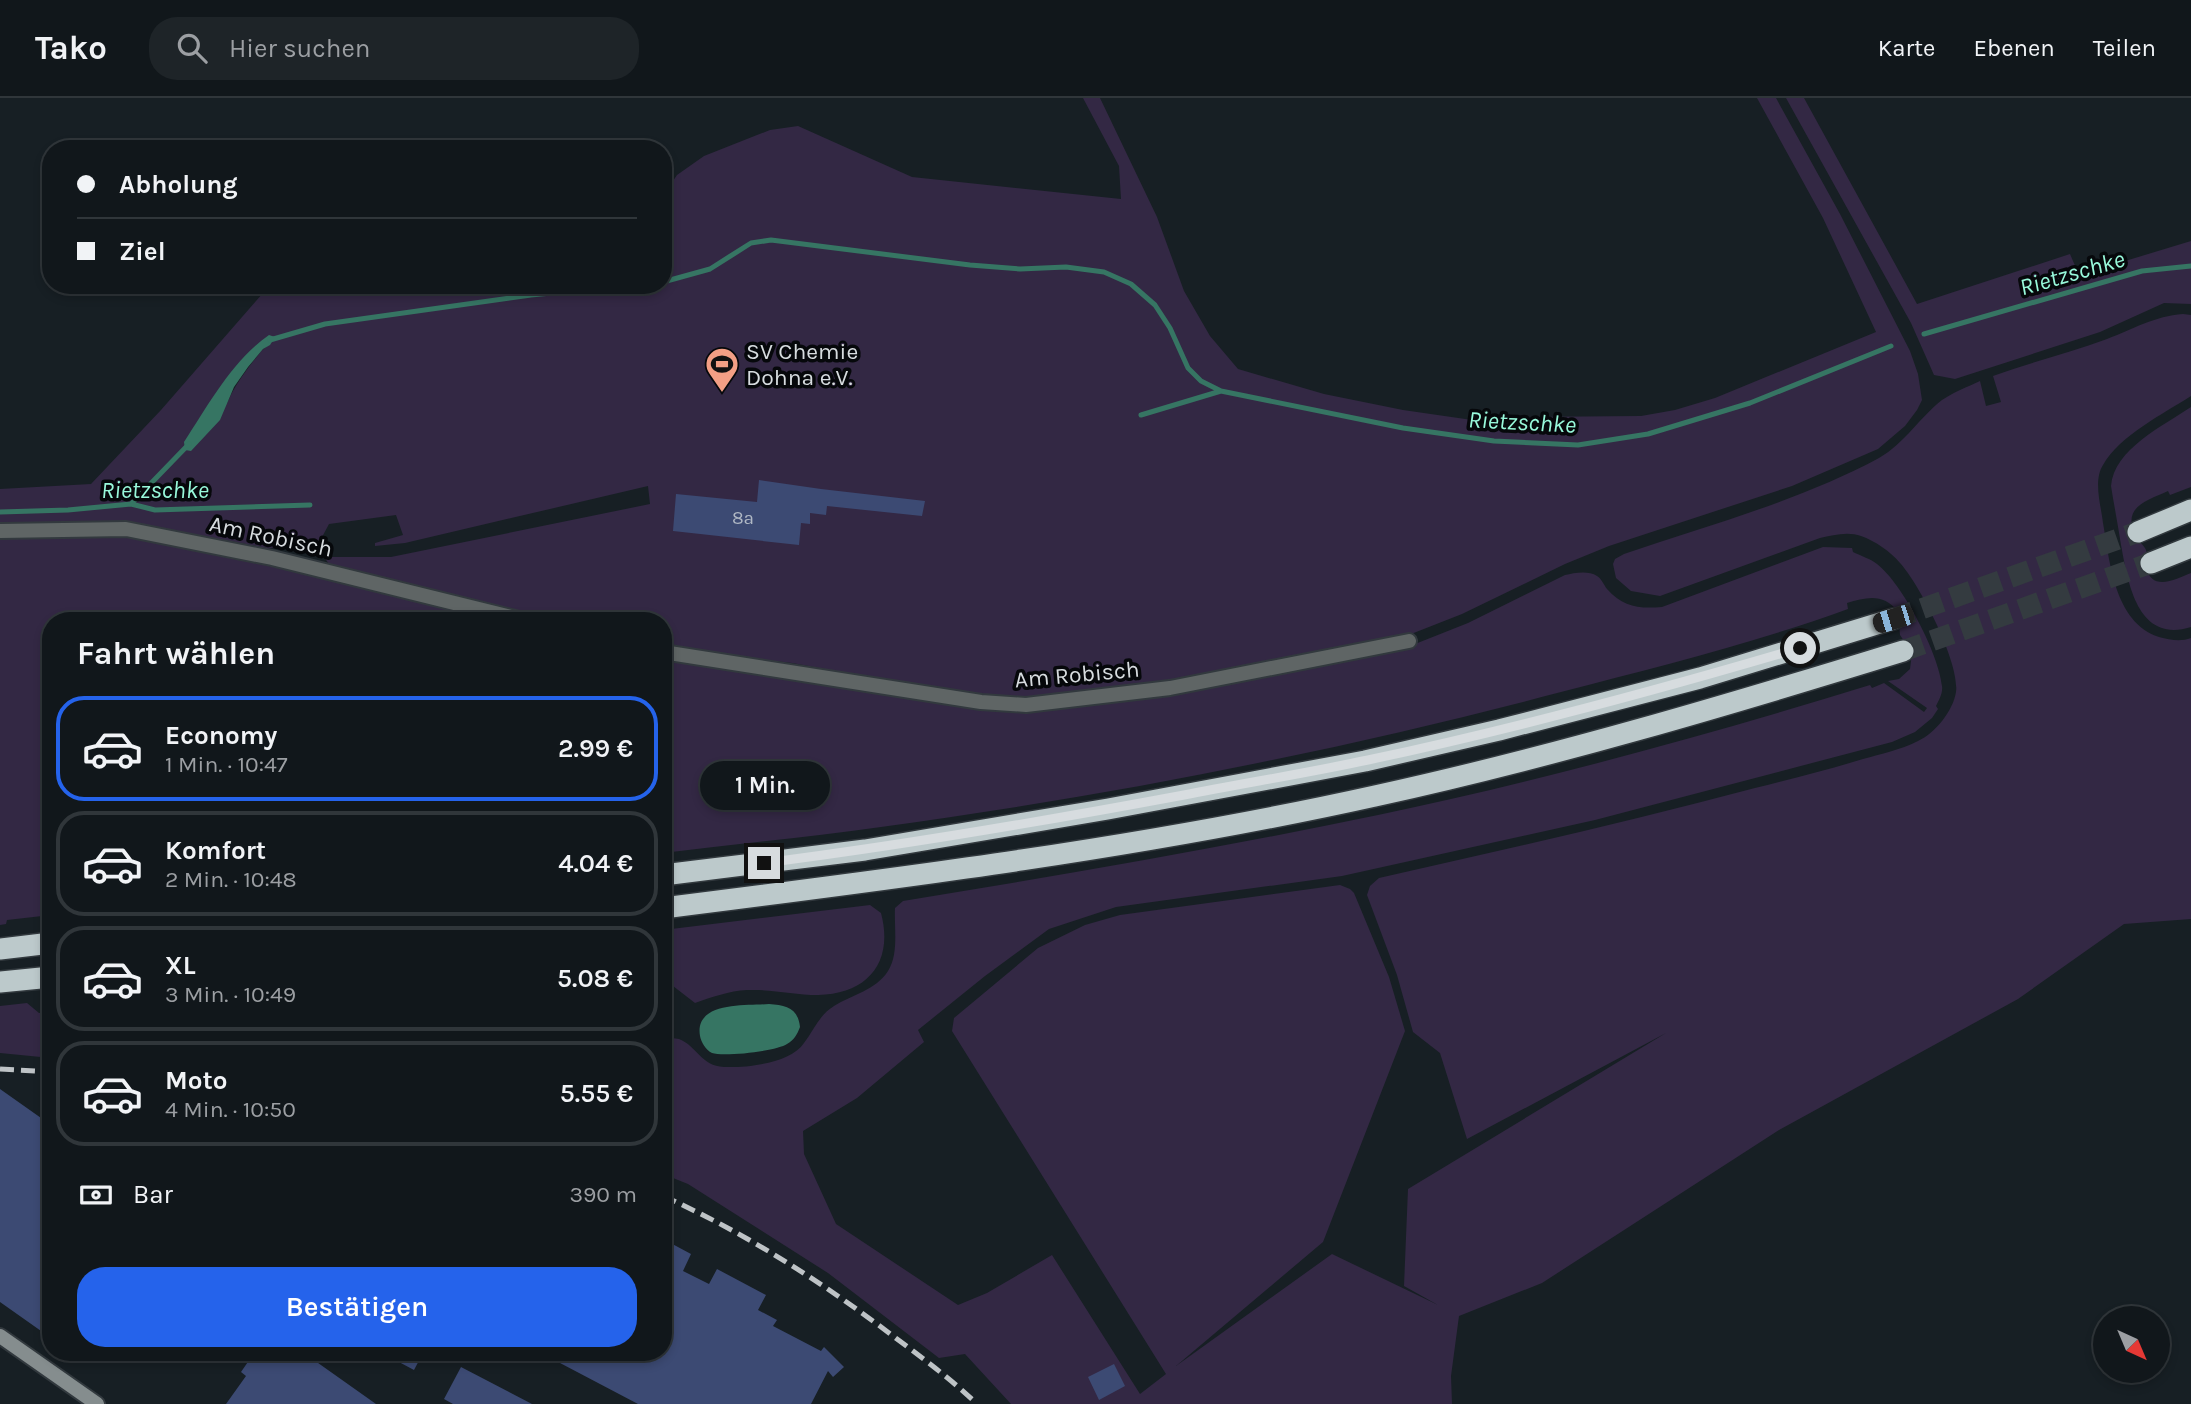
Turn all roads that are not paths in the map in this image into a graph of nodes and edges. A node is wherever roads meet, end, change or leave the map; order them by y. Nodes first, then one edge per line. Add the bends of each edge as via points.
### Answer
1 (2191, 510) edge
2 (0, 531) edge
3 (2138, 532) tunnel mouth
4 (2191, 547) edge
5 (2151, 564) tunnel mouth
6 (491, 612) edge
7 (1893, 619) tunnel mouth
8 (1409, 641) dead end
9 (1903, 651) tunnel mouth
10 (672, 653) edge
11 (672, 874) edge
12 (672, 907) edge
13 (42, 944) edge
14 (0, 949) edge
15 (42, 978) edge
16 (0, 982) edge
17 (0, 1336) edge
18 (97, 1404) edge

1 - 3 highway
2 - 6 street, Am Robisch via 126,529 272,558
4 - 5 highway
7 - 11 highway via 1700,678 1365,761 865,850
8 - 10 street, Am Robisch via 1170,688 1026,705 981,702
9 - 12 highway via 1690,716 1375,796 1059,853
13 - 14 highway
15 - 16 highway
17 - 18 main road

